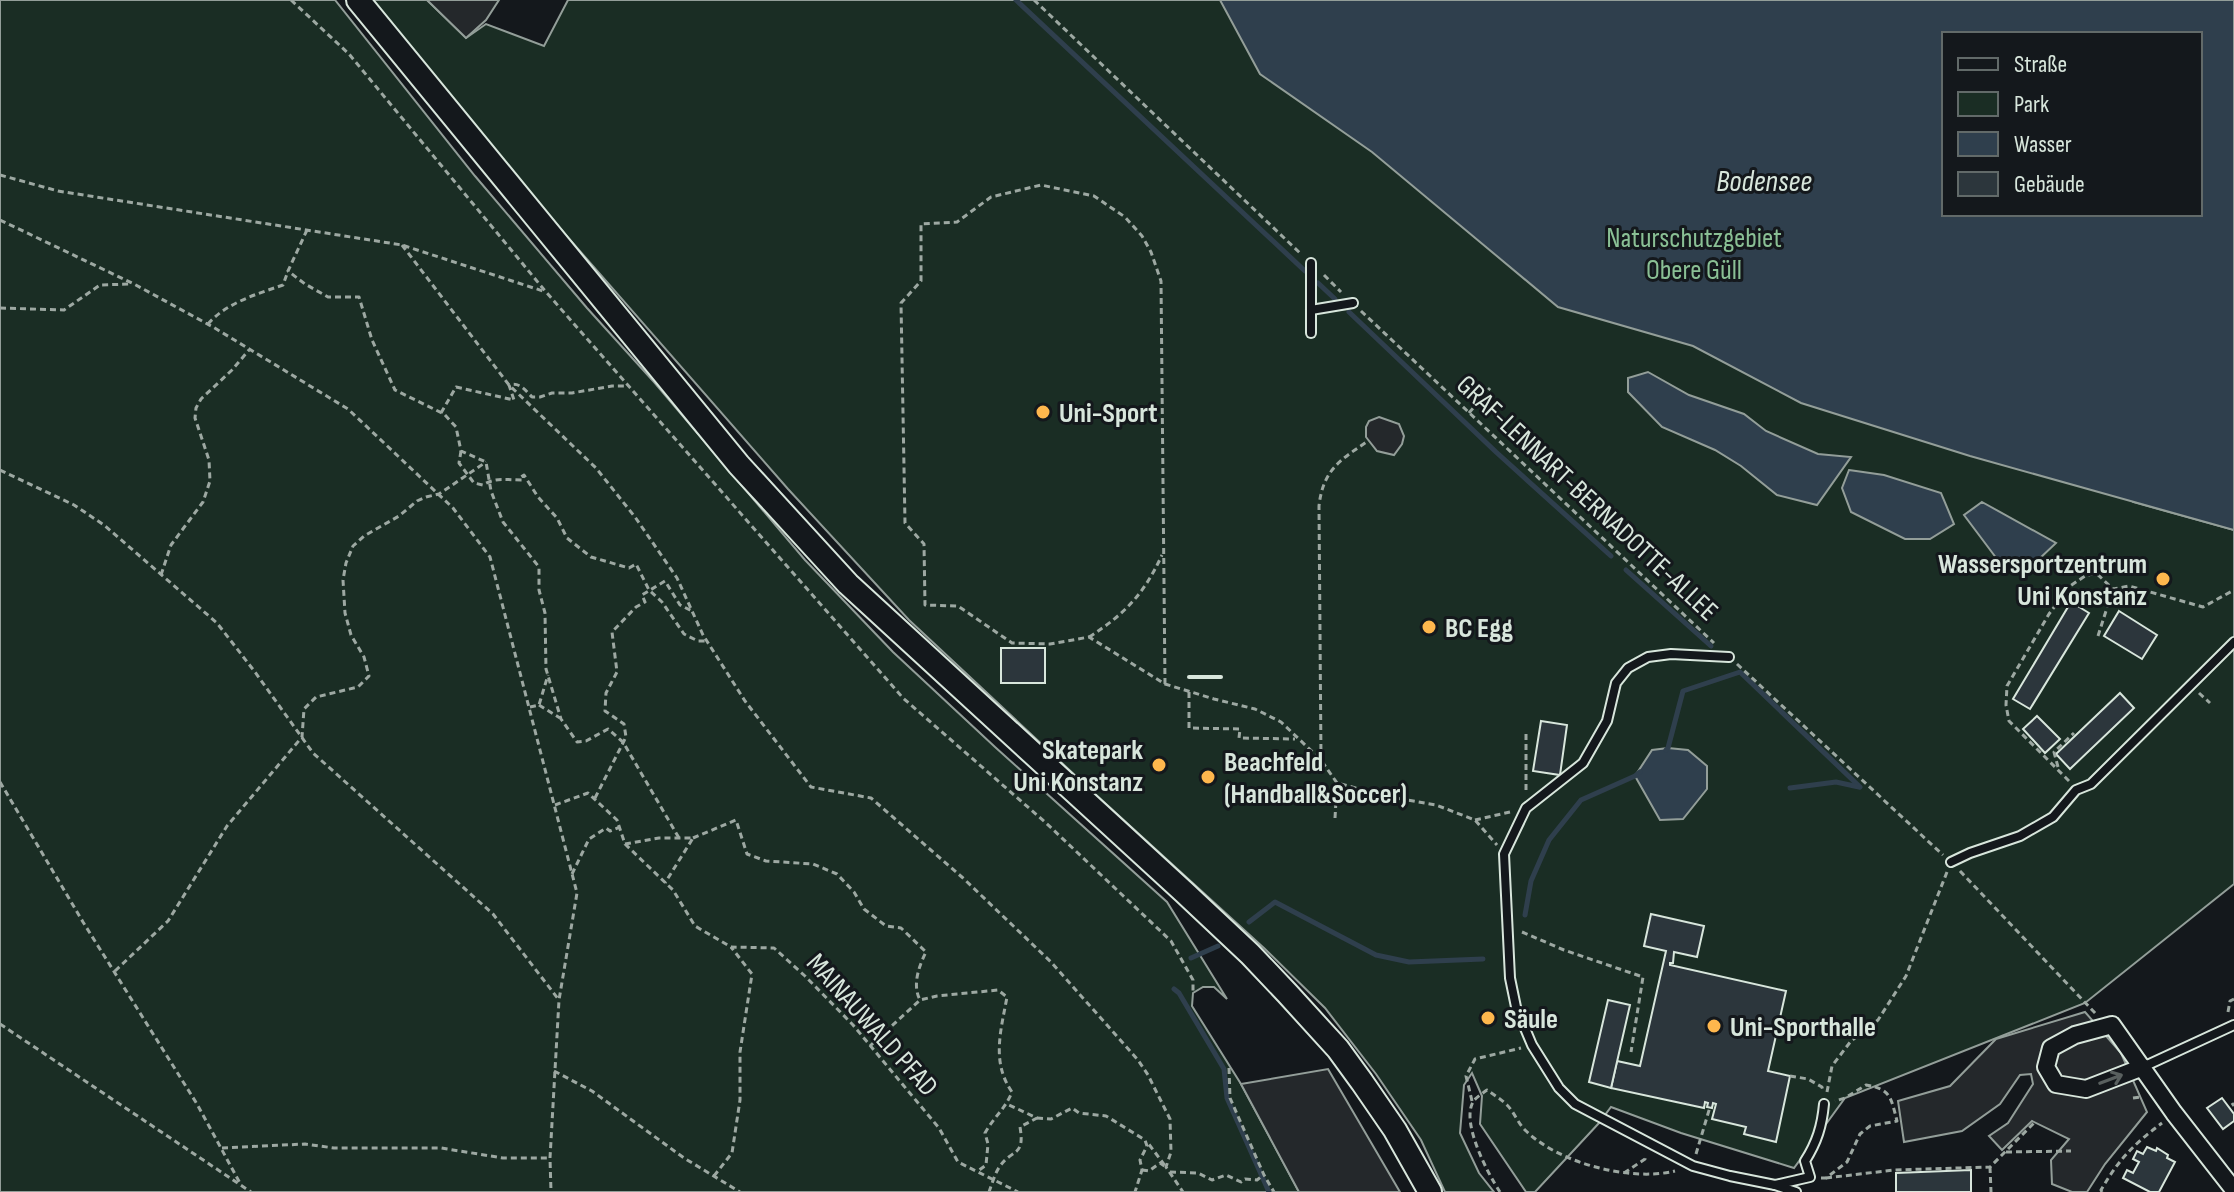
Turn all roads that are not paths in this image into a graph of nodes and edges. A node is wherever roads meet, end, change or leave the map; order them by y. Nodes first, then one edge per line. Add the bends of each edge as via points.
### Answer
1 (358, 0) edge
2 (1311, 263) road end
3 (1353, 303) road end
4 (1311, 310) junction
5 (1311, 333) dead end
6 (2234, 642) edge
7 (1729, 657) road end
8 (1951, 862) road end
9 (2234, 1025) edge
10 (2143, 1067) junction
11 (1824, 1104) road end
12 (1775, 1185) junction
13 (2233, 1186) edge
14 (1430, 1192) edge
15 (1796, 1192) edge

1 - 14 main road via 739,465 848,584 1269,973 1338,1049 1395,1130
2 - 4 lane
3 - 4 lane
4 - 5 lane
6 - 8 lane via 2053,817 2020,836
7 - 12 lane via 1671,654 1648,657 1628,668 1616,683 1607,721 1583,763 1526,808 1504,854 1510,978 1532,1045 1575,1104 1693,1166
9 - 10 lane
10 -> 10 street via 2112,1025 2051,1048 2046,1067 2056,1084 2086,1089
10 - 13 street
11 - 12 lane via 1823,1123 1805,1161 1810,1177
12 - 15 lane

